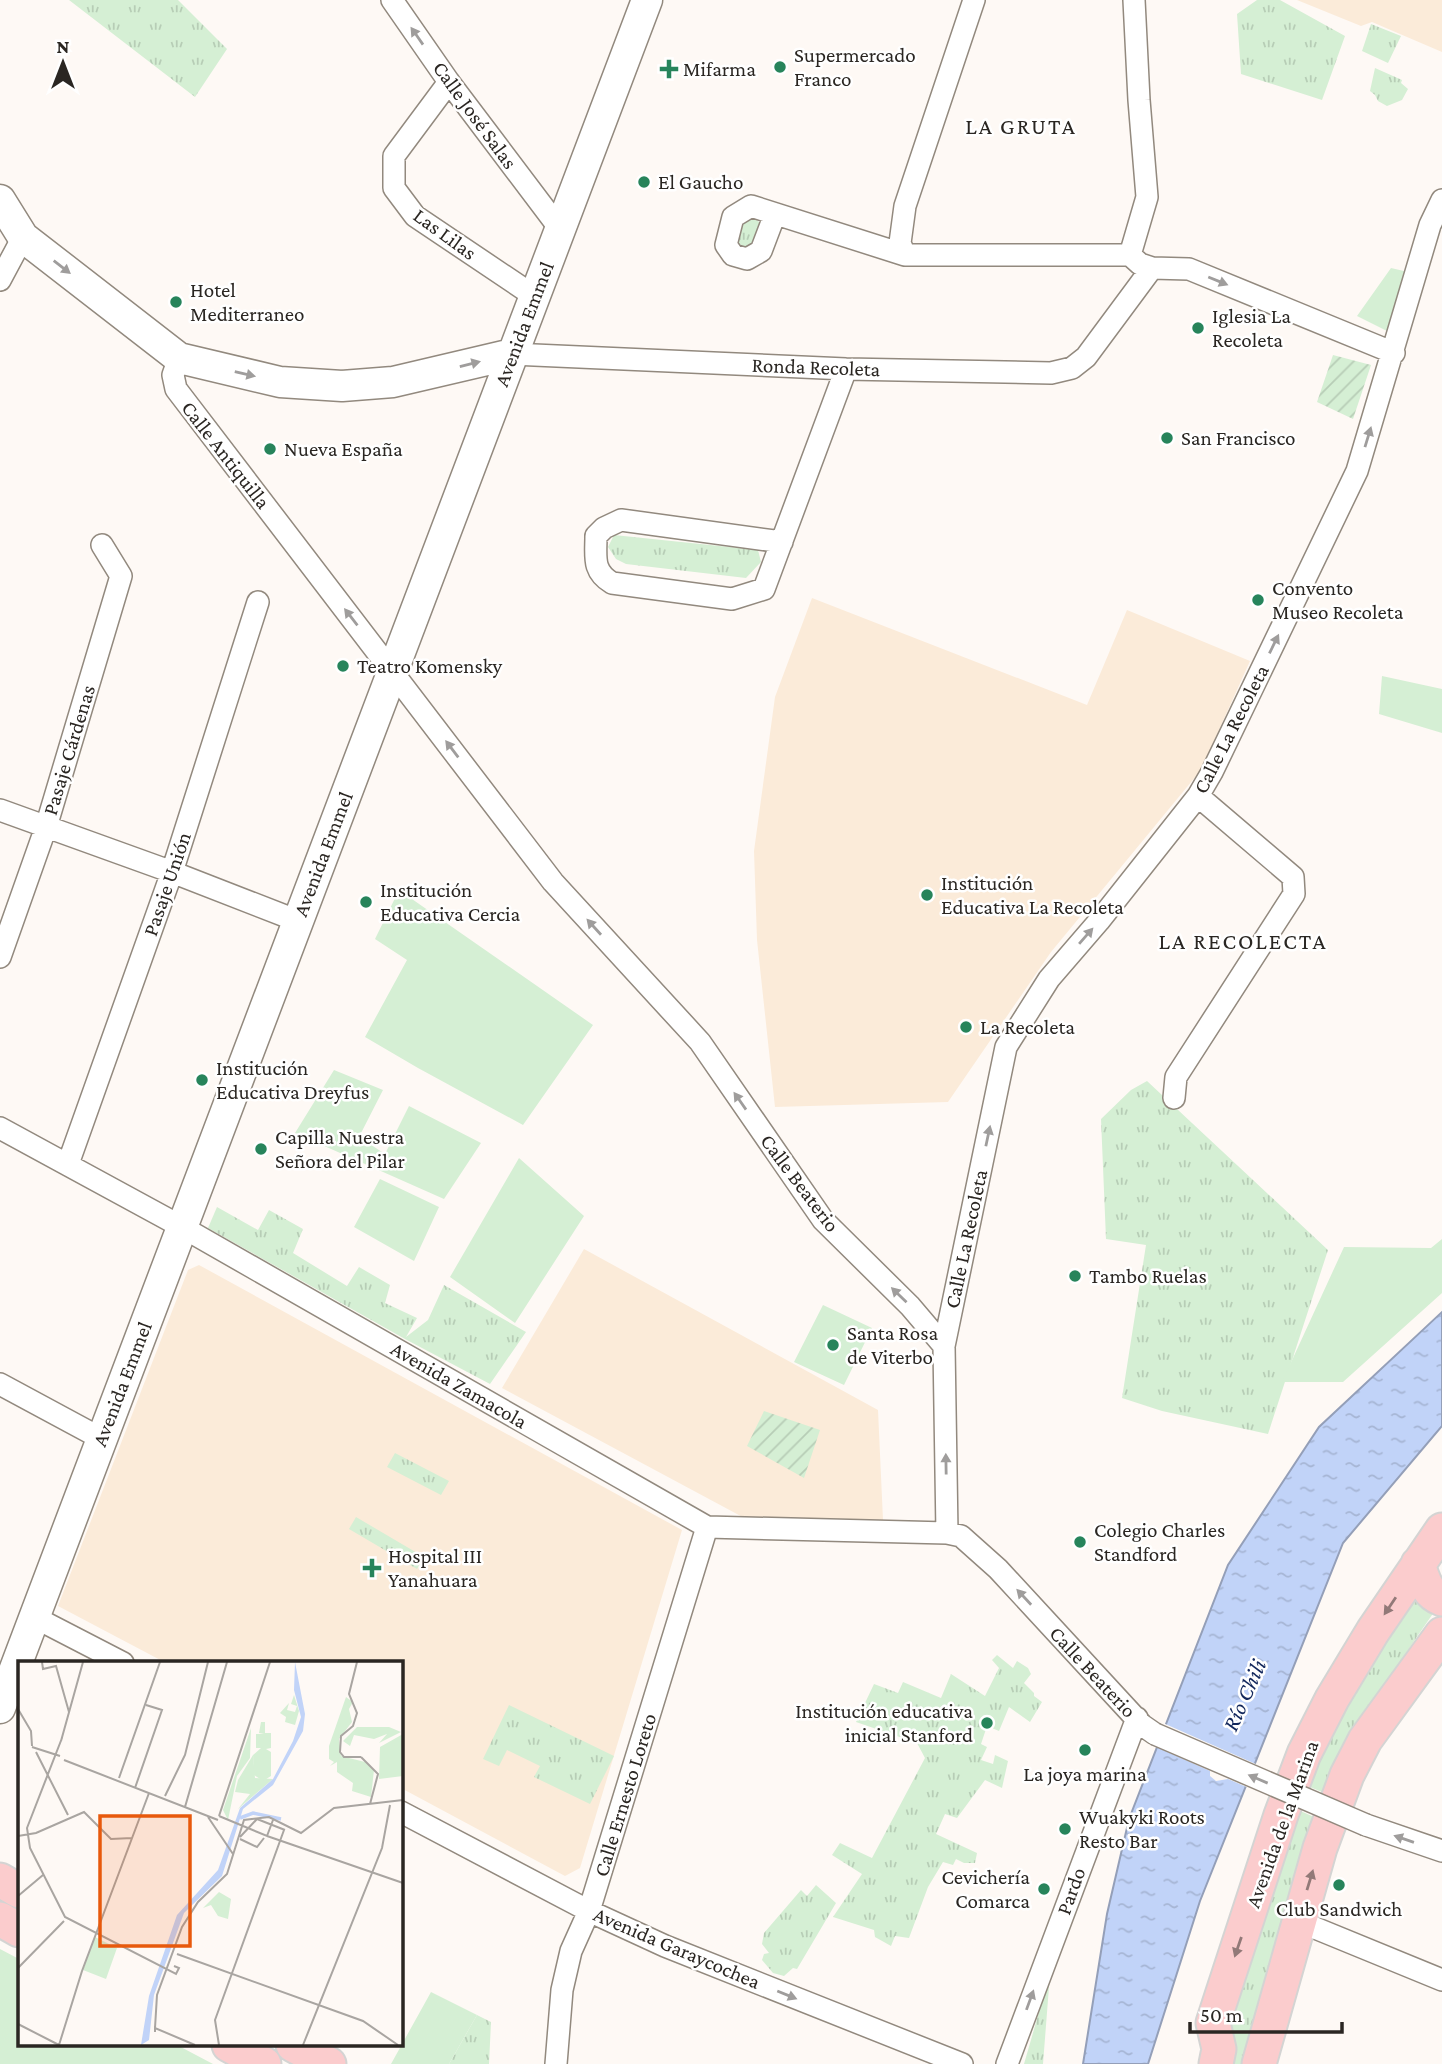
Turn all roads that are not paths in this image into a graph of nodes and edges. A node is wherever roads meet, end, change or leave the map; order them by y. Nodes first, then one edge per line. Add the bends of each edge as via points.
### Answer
1 (392, 0) edge
2 (646, 0) edge
3 (974, 0) edge
4 (1135, 0) edge
5 (449, 82) junction
6 (0, 200) edge
7 (1442, 200) edge
8 (775, 214) dead end
9 (560, 229) junction
10 (23, 237) junction
11 (905, 255) junction
12 (1130, 255) junction
13 (1152, 268) junction
14 (0, 280) edge
15 (534, 296) junction
16 (1394, 353) junction
17 (512, 354) junction
18 (179, 358) junction
19 (846, 369) junction
20 (782, 542) junction
21 (102, 545) dead end
22 (258, 602) dead end
23 (393, 671) junction
24 (1198, 796) junction
25 (0, 810) edge
26 (46, 827) junction
27 (172, 872) junction
28 (298, 921) junction
29 (0, 957) edge
30 (1174, 1098) dead end
31 (0, 1128) edge
32 (68, 1164) junction
33 (182, 1227) junction
34 (944, 1346) junction
35 (0, 1384) edge
36 (102, 1438) junction
37 (707, 1527) junction
38 (1442, 1530) edge
39 (947, 1533) junction
40 (1418, 1564) junction
41 (1442, 1599) edge
42 (34, 1618) junction
43 (1442, 1634) edge
44 (119, 1661) edge
45 (0, 1708) edge
46 (1137, 1718) junction
47 (402, 1813) edge
48 (1442, 1852) edge
49 (0, 1880) edge
50 (18, 1890) edge
51 (589, 1911) junction
52 (0, 1919) edge
53 (1298, 1921) junction
54 (18, 1929) edge
55 (1442, 1980) edge
56 (1213, 2023) junction
57 (231, 2046) edge
58 (264, 2064) edge
59 (556, 2064) edge
60 (962, 2064) edge
61 (1007, 2064) edge
62 (1200, 2064) edge
63 (1216, 2064) edge
64 (1259, 2064) edge

5 -> 1 street, Calle José Salas
2 - 9 street, Avenida Emmel
3 - 11 street via 905,206 900,243
4 - 12 street via 1147,197
5 - 9 street, Calle José Salas
5 - 15 street, Las Lilas via 394,156 394,188 415,216
6 - 10 street
7 - 16 street, Calle La Recoleta via 1430,225
8 - 11 street
9 - 15 street, Avenida Emmel
10 - 14 street
10 -> 18 street
11 - 12 street
12 - 13 street
13 -> 16 street via 1189,269
13 - 19 street, Ronda Recoleta via 1086,357 1072,368 1051,373
15 - 17 street, Avenida Emmel
24 -> 16 street, Calle La Recoleta via 1357,471
18 -> 17 street, Ronda Recoleta via 280,382 342,386 393,382
17 - 19 street, Ronda Recoleta
17 - 23 street, Avenida Emmel
23 -> 18 street, Calle Antiquilla via 176,389 173,375
19 - 20 street
20 - 20 street via 764,589 732,598 612,583 601,576 596,564 596,536 621,520
21 - 26 street, Pasaje Cárdenas via 121,576
22 - 27 street, Pasaje Unión
23 - 28 street, Avenida Emmel
34 -> 23 street, Calle Beaterio via 822,1220 700,1042 553,882
24 - 30 street via 1293,877 1294,894 1176,1077
34 -> 24 street, Calle La Recoleta via 1006,1047 1049,979
25 - 26 street
26 - 27 street
26 - 29 street, Pasaje Cárdenas
27 - 28 street
27 - 32 street, Pasaje Unión
28 - 33 street, Avenida Emmel
31 - 32 street, Avenida Zamacola
32 - 33 street, Avenida Zamacola
33 - 36 street, Avenida Emmel
33 - 37 street, Avenida Zamacola
39 -> 34 street
35 - 36 street
36 - 42 street, Avenida Emmel
37 - 39 street, Avenida Zamacola
37 - 51 street, Calle Ernesto Loreto
38 - 40 main road, Avenida de la Marina
46 -> 39 street, Calle Beaterio via 998,1569 961,1536
40 - 41 main road via 1425,1586
40 -> 56 main road, Avenida de la Marina via 1332,1699 1304,1754
42 - 44 street
42 - 45 street, Avenida Emmel
53 -> 43 main road, Avenida de la Marina via 1347,1775 1365,1740
48 -> 46 street, Calle Beaterio, bridge via 1366,1825 1155,1734
61 -> 46 street, Pardo
47 - 51 street, Avenida Garaycochea
49 - 50 main road
51 - 59 street, Calle Ernesto Loreto via 571,1951 562,1990
51 -> 60 street, Avenida Garaycochea via 665,1946
52 - 54 main road
53 - 55 street
53 - 64 main road, Avenida de la Marina
56 - 62 street, Avenida de la Marina
56 - 63 main road via 1219,2049
57 - 58 main road

